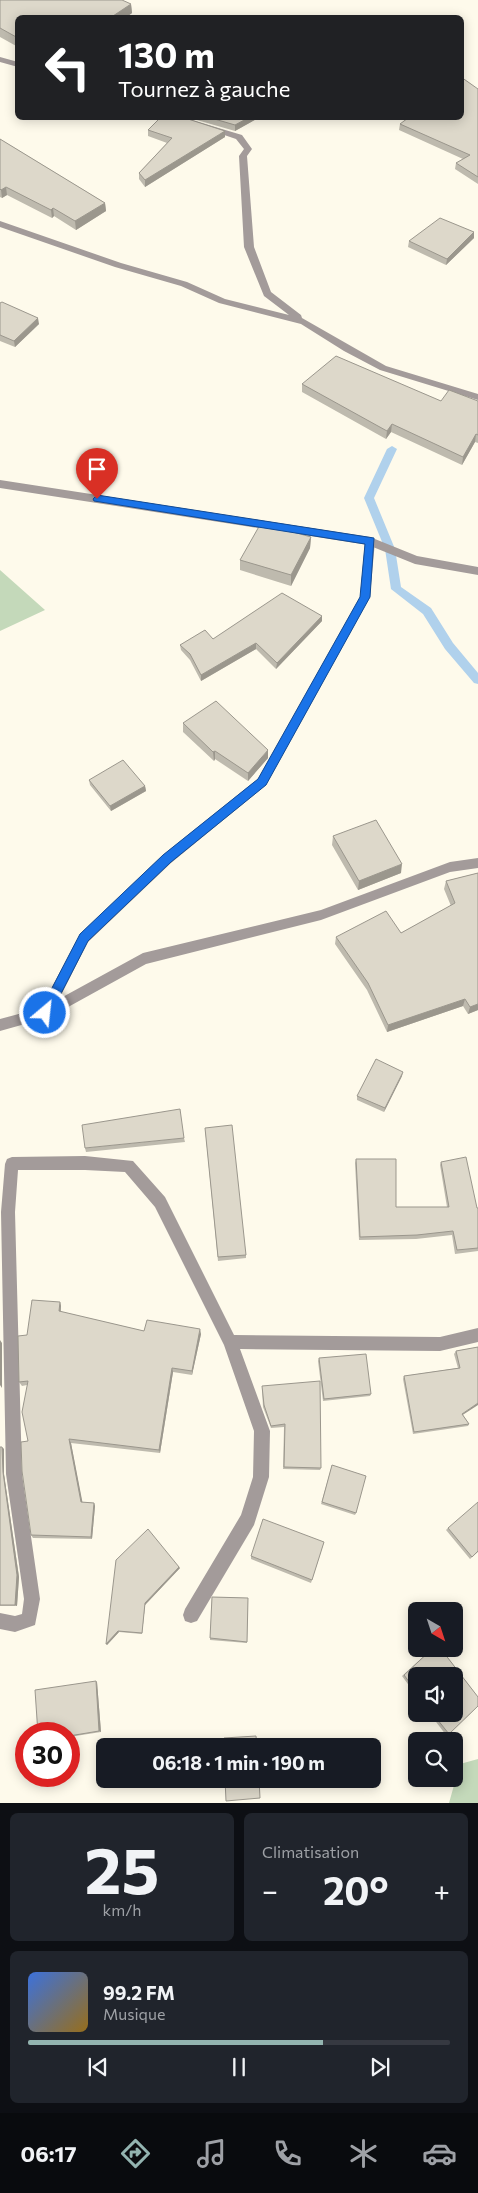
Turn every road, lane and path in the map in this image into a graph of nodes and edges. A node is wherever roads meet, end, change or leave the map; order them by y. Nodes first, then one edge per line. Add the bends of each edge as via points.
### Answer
1 (0, 59) edge
2 (15, 64) edge
3 (184, 120) edge
4 (0, 224) edge
5 (304, 322) junction
6 (478, 397) edge
7 (0, 484) edge
8 (370, 541) junction
9 (478, 570) edge
10 (478, 863) edge
11 (45, 1013) junction
12 (0, 1025) edge
13 (478, 1335) edge
14 (230, 1342) junction
15 (192, 1615) dead end
16 (0, 1621) edge

1 - 2 street
3 - 5 street via 239,138 248,149 243,156 249,247 266,294
4 - 5 street via 184,284 222,301
5 - 6 street via 383,368
7 - 8 street
8 - 9 street via 415,560
8 - 11 street via 365,597 262,782 167,859 84,938
10 - 11 street via 450,867 321,915 143,959
11 - 12 street
13 - 14 street via 440,1344
14 - 15 street via 262,1431 261,1477 248,1519
14 - 16 street via 160,1202 128,1166 84,1162 12,1164 8,1212 14,1474 32,1599 29,1619 15,1624

